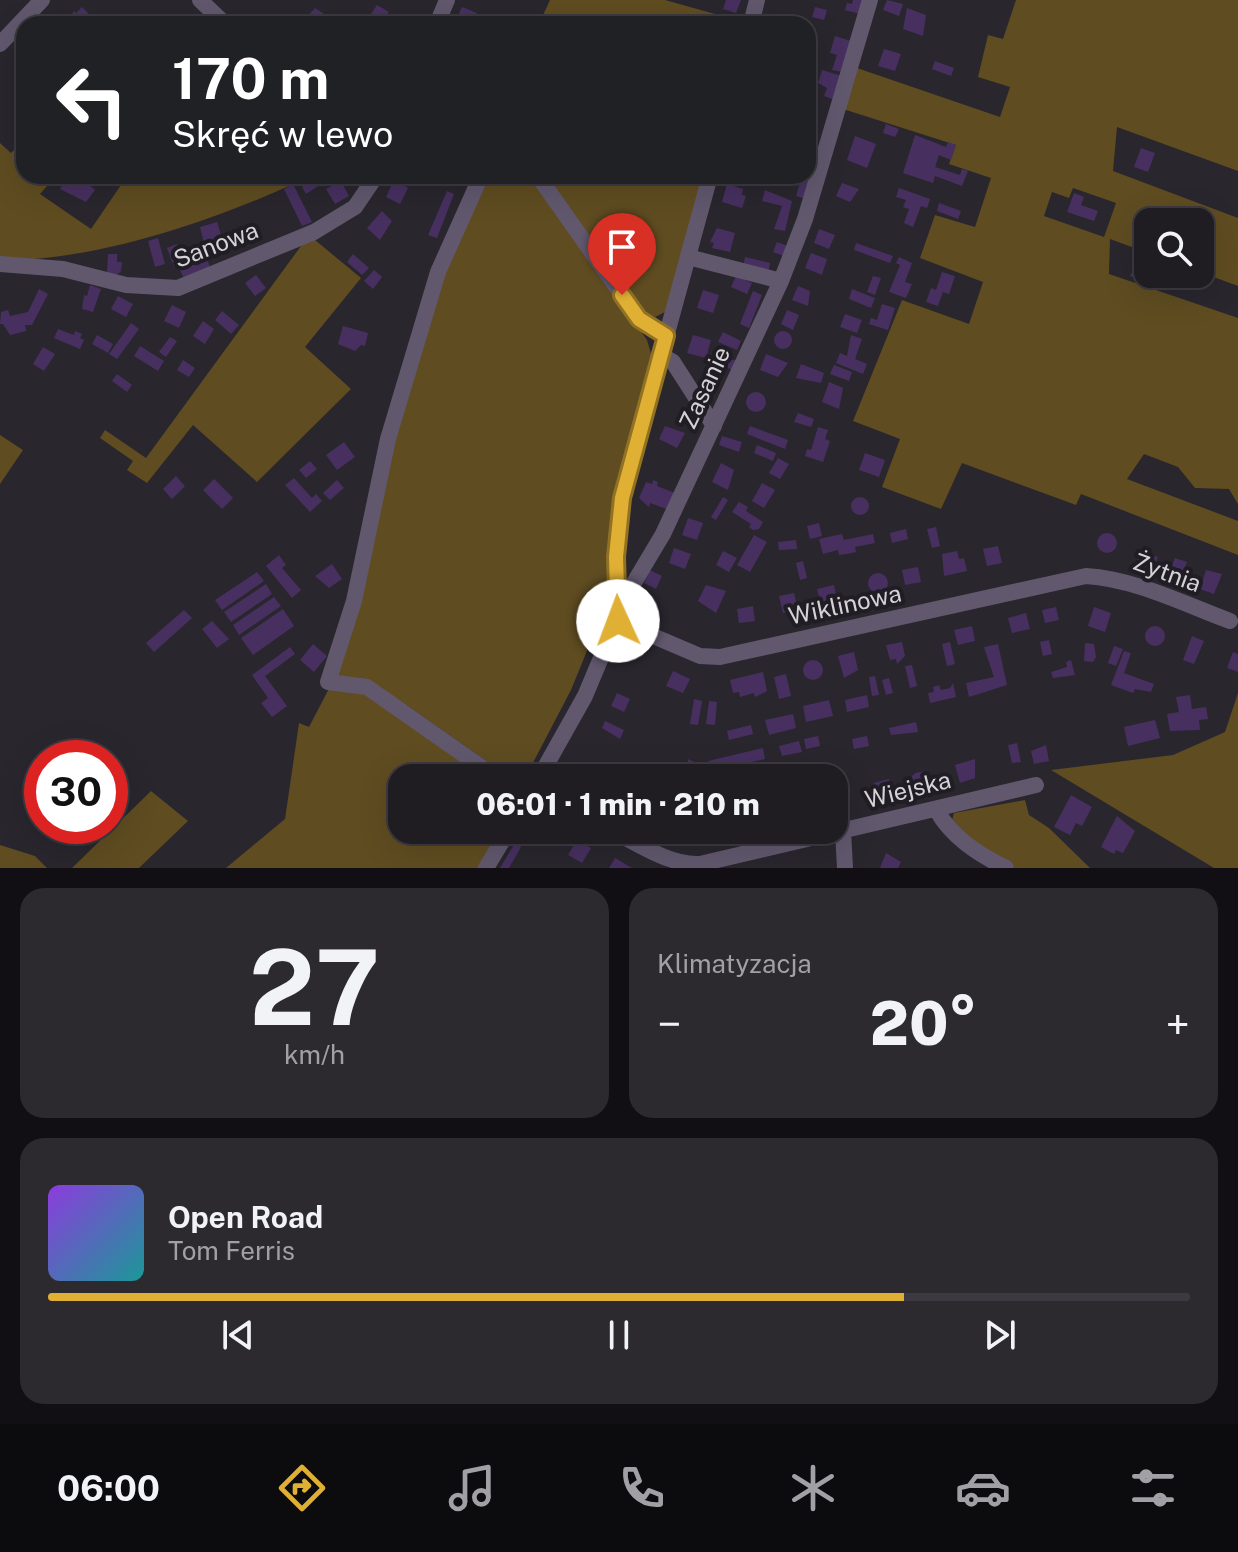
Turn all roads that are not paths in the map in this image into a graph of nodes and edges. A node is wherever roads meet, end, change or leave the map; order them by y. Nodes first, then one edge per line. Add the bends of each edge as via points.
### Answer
1 (42, 0) edge
2 (200, 0) edge
3 (870, 0) edge
4 (27, 16) edge
5 (217, 16) edge
6 (16, 27) edge
7 (0, 44) edge
8 (816, 182) edge
9 (371, 184) edge
10 (478, 184) edge
11 (544, 184) edge
12 (708, 184) edge
13 (815, 184) edge
14 (688, 257) junction
15 (0, 264) edge
16 (781, 281) junction
17 (666, 336) junction
18 (661, 355) junction
19 (714, 426) junction
20 (1086, 576) joint
21 (618, 621) junction
22 (1230, 621) dead end
23 (477, 764) edge
24 (547, 764) edge
25 (1036, 785) dead end
26 (936, 809) junction
27 (848, 830) edge
28 (501, 844) edge
29 (641, 844) edge
30 (786, 844) edge
31 (844, 844) edge
32 (689, 866) edge
33 (486, 868) edge
34 (845, 868) edge
35 (1006, 868) edge

1 - 4 street
2 - 5 street
3 - 8 street, Zasanie
6 - 7 street
9 - 15 street, Sanowa via 355,207 314,232 178,288
10 - 23 street via 434,286 388,439 354,601 328,682 367,687
11 - 17 street via 639,319
12 - 14 street
13 - 16 street, Zasanie
14 - 16 street
14 - 17 street
16 - 19 street, Zasanie
17 - 18 street
18 - 19 street via 673,362
18 - 21 street via 618,527
19 - 21 street, Zasanie
20 - 21 street, Wiklinowa via 720,657 700,656
20 - 22 street, Żytnia via 1133,586
21 - 24 street, Zasanie
25 - 26 street, Wiejska
26 - 27 street, Wiejska
26 - 35 street via 944,825 965,843
28 - 33 street
29 - 32 street, Wiejska
30 - 32 street, Wiejska
31 - 34 street

